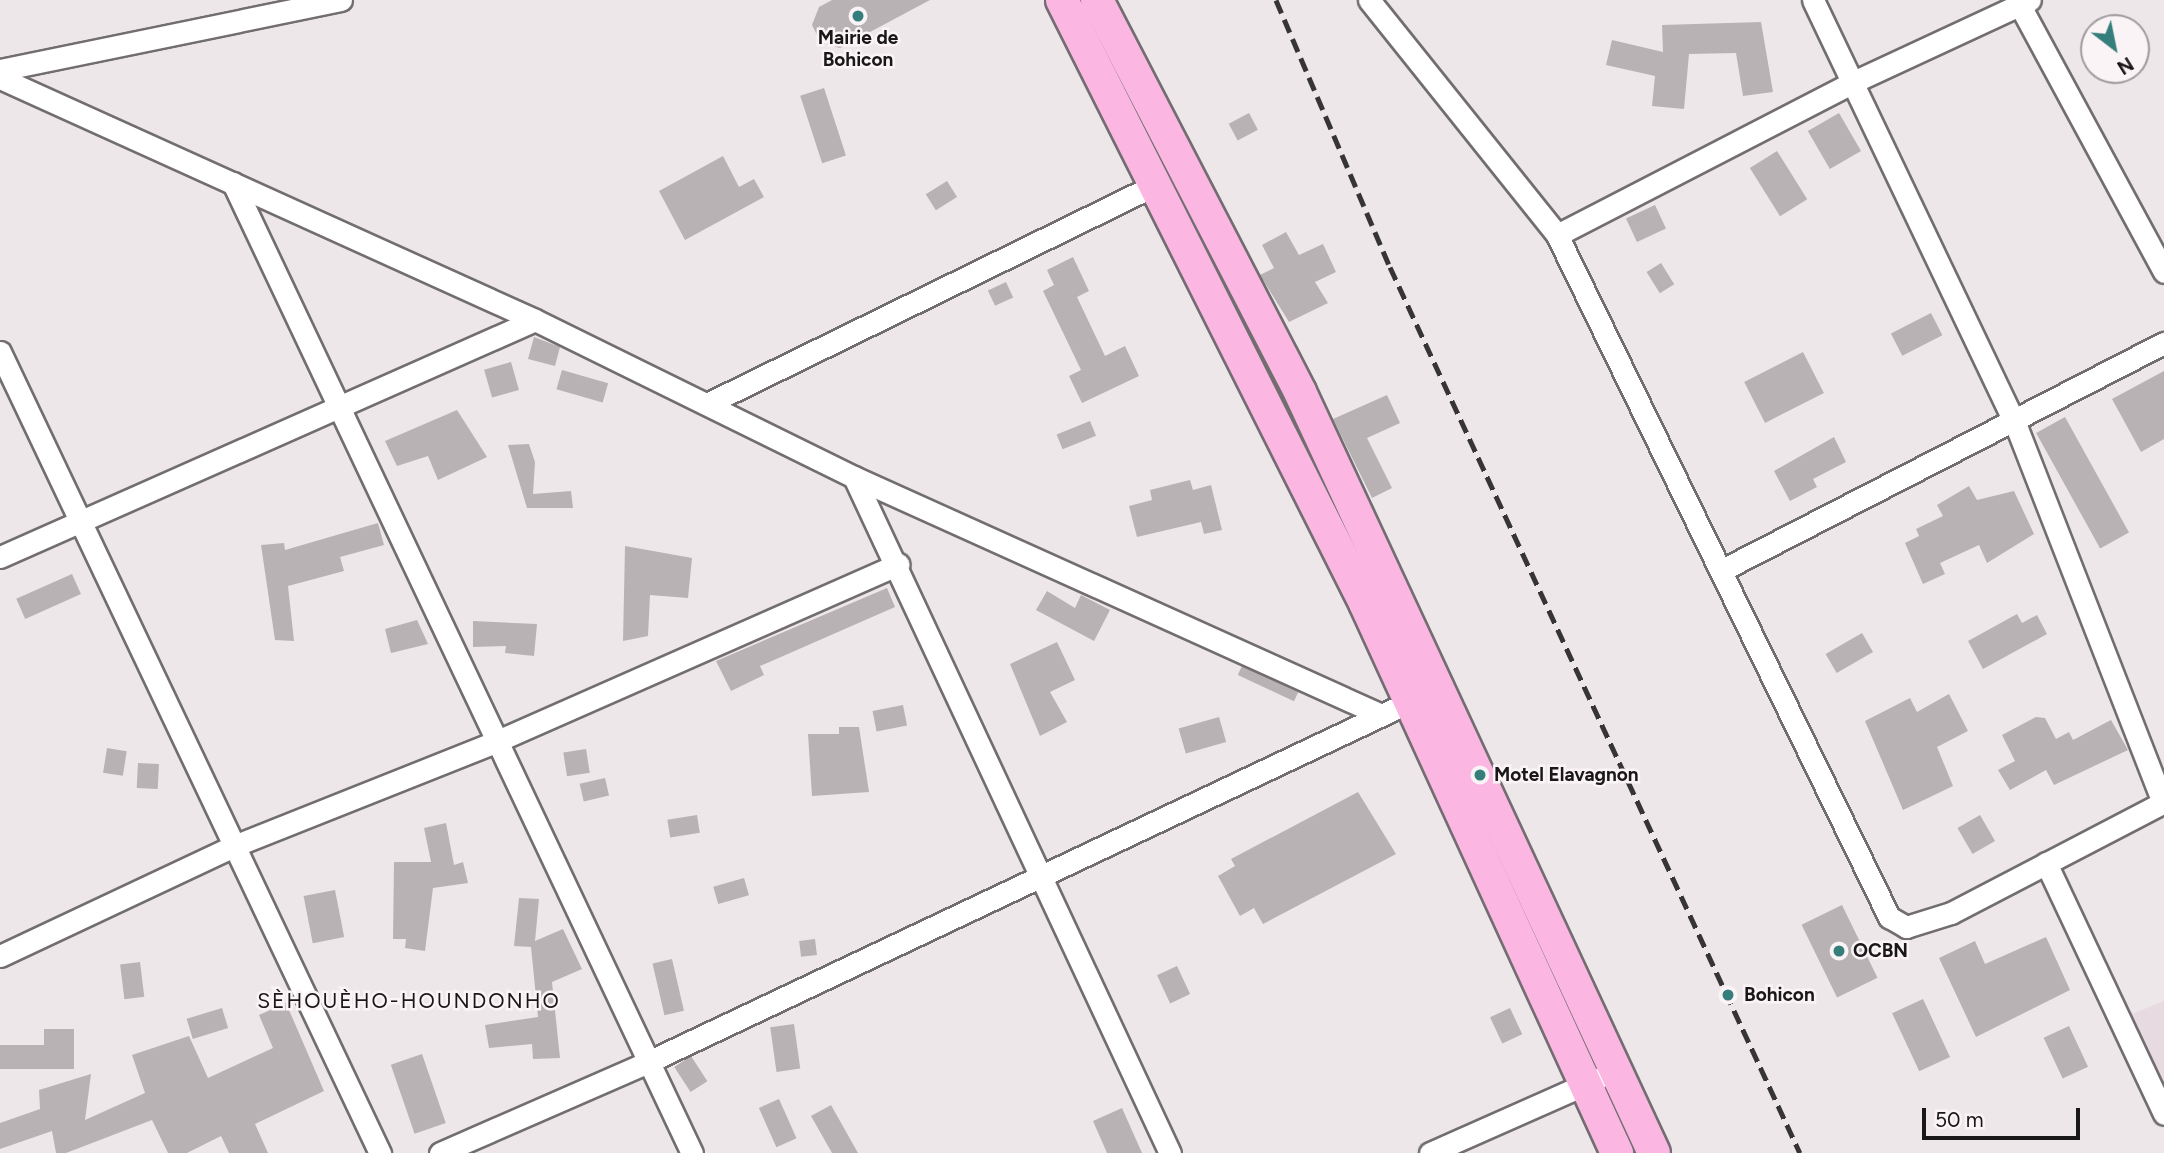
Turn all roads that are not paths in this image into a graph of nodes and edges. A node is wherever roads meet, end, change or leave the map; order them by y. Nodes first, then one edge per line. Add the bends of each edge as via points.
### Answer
1 (341, 0) edge
2 (1062, 0) edge
3 (1097, 0) edge
4 (1370, 0) edge
5 (1813, 0) edge
6 (2022, 2) edge
7 (0, 70) edge
8 (0, 78) edge
9 (1851, 83) junction
10 (1148, 95) junction
11 (1119, 112) junction
12 (233, 183) junction
13 (1159, 183) junction
14 (1557, 234) junction
15 (2164, 272) edge
16 (535, 320) junction
17 (2164, 343) edge
18 (0, 352) edge
19 (1300, 392) junction
20 (709, 402) junction
21 (340, 405) junction
22 (1269, 408) junction
23 (2015, 423) junction
24 (854, 477) junction
25 (84, 520) junction
26 (0, 557) edge
27 (898, 564) junction
28 (1724, 569) junction
29 (1424, 695) junction
30 (1377, 713) junction
31 (495, 742) junction
32 (2164, 802) edge
33 (234, 846) junction
34 (2046, 863) junction
35 (1042, 877) junction
36 (0, 956) edge
37 (648, 1062) junction
38 (1616, 1070) junction
39 (1586, 1084) junction
40 (2164, 1114) edge
41 (380, 1153) edge
42 (440, 1153) edge
43 (692, 1153) edge
44 (1170, 1153) edge
45 (1430, 1153) edge
46 (1617, 1153) edge
47 (1654, 1153) edge

1 - 7 street
2 - 11 highway
3 - 10 highway
4 - 14 street
5 - 9 street
6 - 9 street
6 - 15 street
8 - 12 street
9 - 14 street
9 - 23 street
10 - 11 highway
10 - 19 highway
11 - 13 highway
12 - 16 street
12 - 21 street
13 - 20 street
13 - 22 highway
14 - 28 street
16 - 20 street
16 - 21 street
17 - 23 street
18 - 25 street
19 - 22 highway
19 - 29 highway
20 - 24 street
21 - 25 street
21 - 31 street
22 - 29 highway
23 - 28 street
23 - 32 street
24 - 27 street
24 - 30 street
25 - 26 street
25 - 33 street
27 - 31 street
27 - 35 street
28 - 34 street via 1889,917 1906,927 1951,914
29 - 30 street
29 - 38 highway
29 - 39 highway
30 - 35 street
31 - 33 street
31 - 37 street
32 - 34 street
33 - 36 street
33 - 41 street
34 - 40 street
35 - 37 street
35 - 44 street
37 - 42 street
37 - 43 street
38 - 39 street
38 - 47 highway
39 - 45 street
39 - 46 highway

